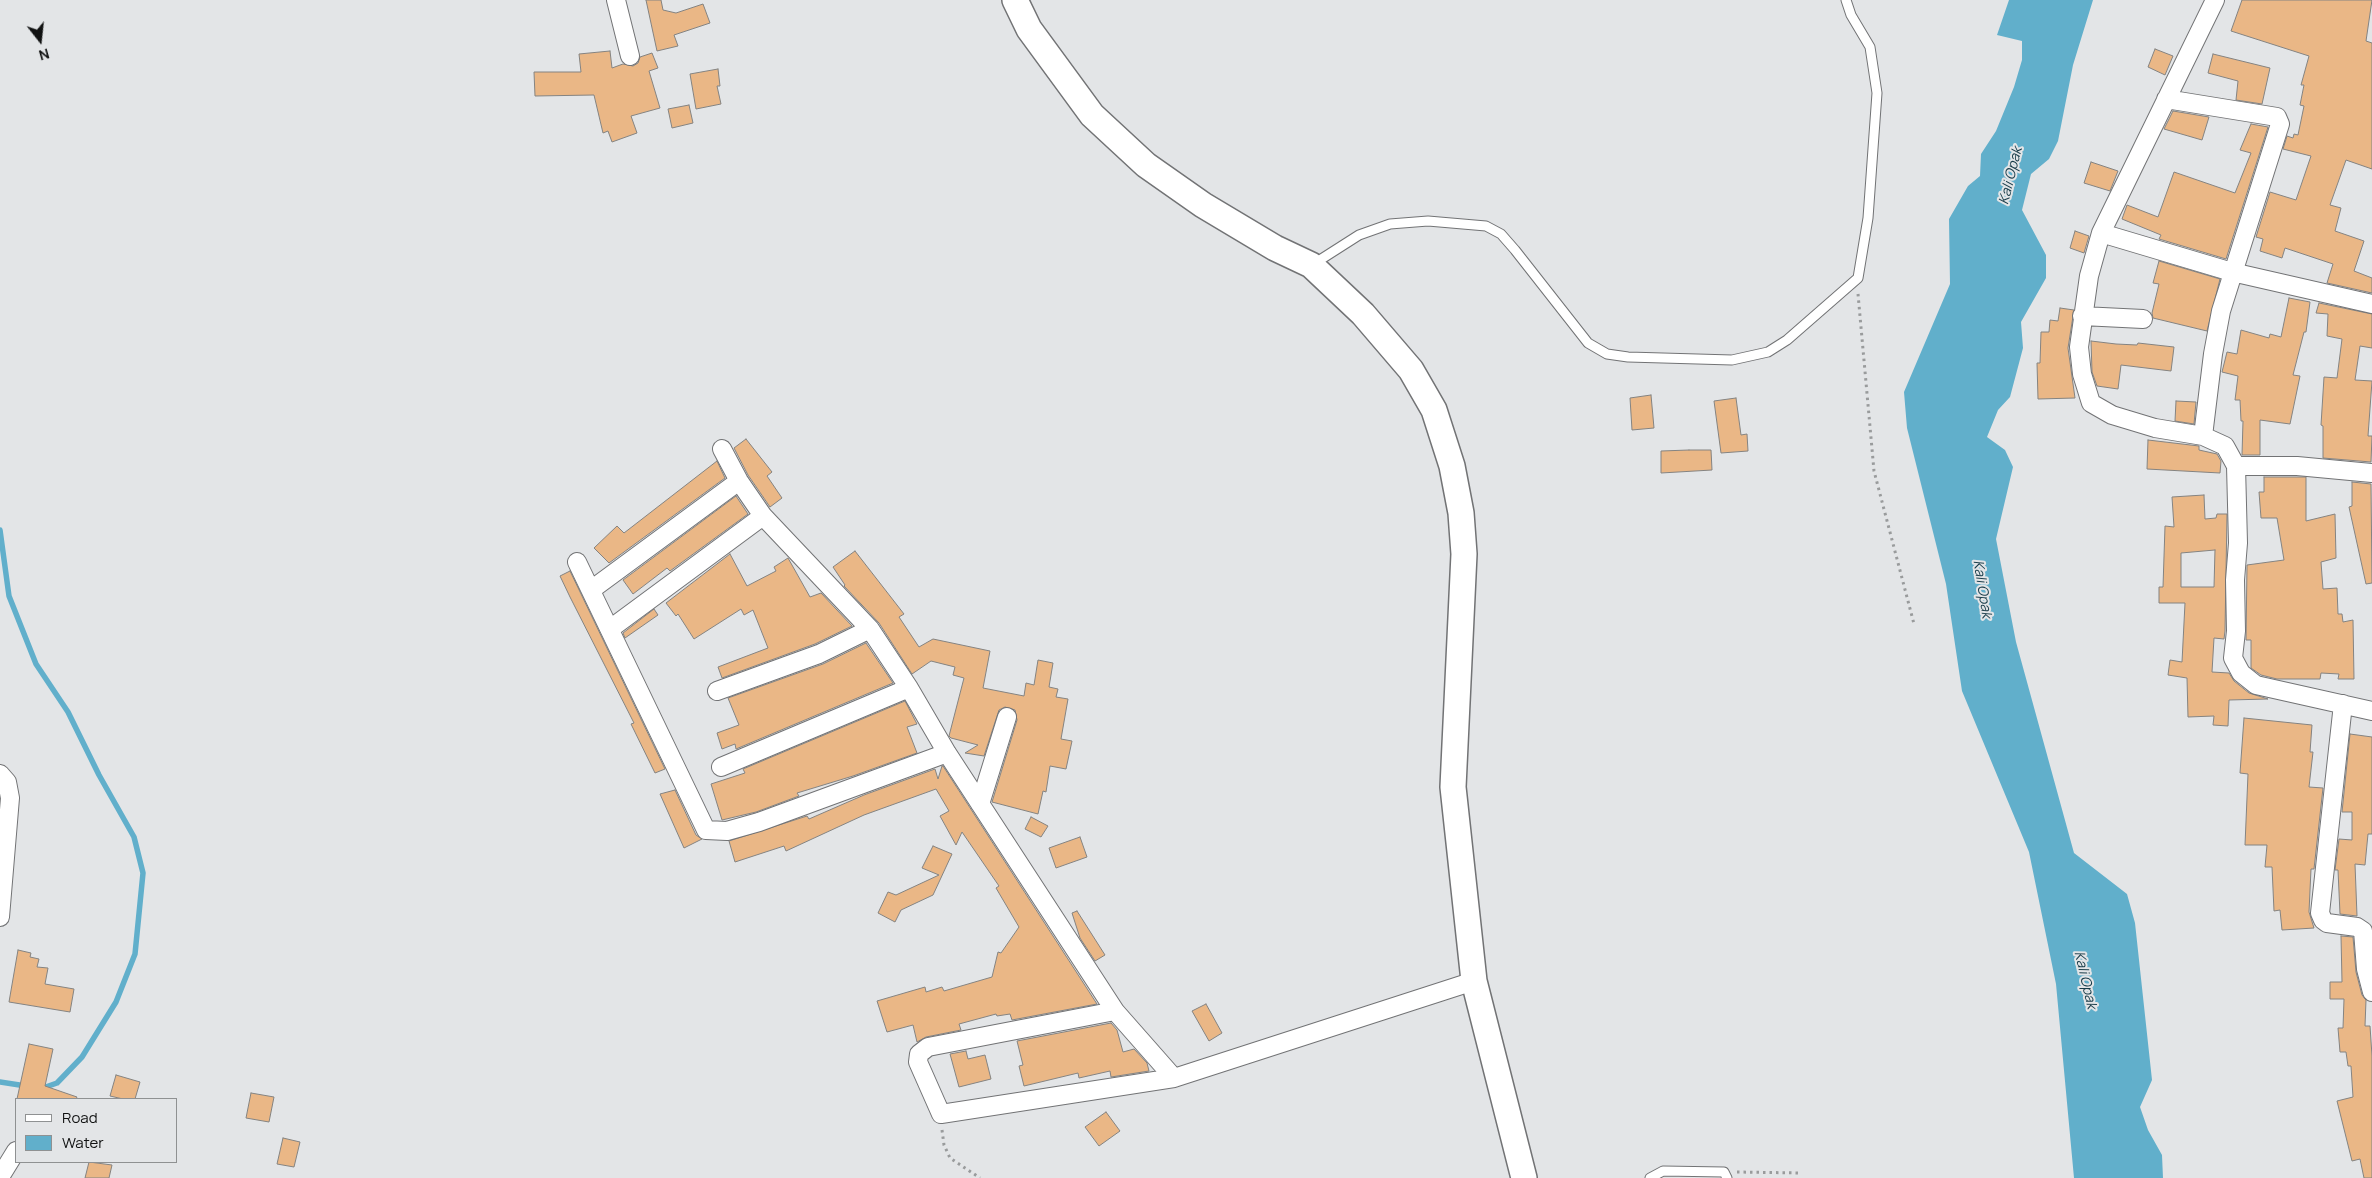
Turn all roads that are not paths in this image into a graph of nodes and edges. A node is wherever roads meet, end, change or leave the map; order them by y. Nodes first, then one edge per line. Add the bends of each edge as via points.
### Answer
1 (616, 0) edge
2 (1015, 0) edge
3 (1846, 0) edge
4 (2215, 0) edge
5 (630, 56) dead end
6 (2166, 99) junction
7 (2102, 233) junction
8 (1312, 265) junction
9 (2232, 272) junction
10 (2372, 304) edge
11 (2082, 316) junction
12 (2143, 319) dead end
13 (2203, 436) junction
14 (722, 449) dead end
15 (2236, 466) junction
16 (2372, 473) edge
17 (739, 481) junction
18 (763, 516) junction
19 (577, 562) dead end
20 (592, 590) junction
21 (610, 629) junction
22 (870, 629) junction
23 (909, 688) junction
24 (717, 691) dead end
25 (2342, 704) junction
26 (2372, 710) edge
27 (1007, 717) dead end
28 (947, 753) junction
29 (721, 767) dead end
30 (0, 774) edge
31 (980, 804) junction
32 (0, 917) edge
33 (1474, 981) junction
34 (2372, 992) edge
35 (1115, 1011) junction
36 (1174, 1078) junction
37 (1726, 1175) edge
38 (1524, 1178) edge
39 (1650, 1178) edge

1 - 5 street
2 - 8 street via 1029,28 1092,115 1146,165 1203,205 1275,248
3 - 8 lane via 1870,47 1877,93 1868,218 1858,278 1787,340 1768,352 1732,360 1607,354 1588,343 1516,250 1486,226 1463,222 1390,224 1359,235
4 - 6 street
6 - 7 street
6 - 9 street via 2277,117 2280,124
7 - 9 street
7 - 11 street via 2089,276
8 - 33 street via 1363,314 1411,370 1434,410 1452,466 1461,513 1464,554 1453,787
9 - 10 street
9 - 13 street via 2213,354
11 - 12 street
11 - 13 street via 2079,347 2082,374 2091,403 2112,416
13 - 15 street via 2225,446
14 - 17 street
15 - 16 street via 2319,467
15 - 25 street via 2238,543 2233,658 2241,673 2256,685
17 - 18 street
17 - 20 street
18 - 21 street
18 - 22 street
19 - 20 street
20 - 21 street
21 - 28 street via 706,830 727,831 759,822
22 - 23 street
22 - 24 street via 820,654
23 - 28 street
23 - 29 street
25 - 26 street
25 - 34 street via 2320,913 2327,923 2357,927 2363,931
27 - 31 street
28 - 31 street
30 - 32 street via 10,798
31 - 35 street
33 - 36 street
33 - 38 street
35 - 36 street
35 - 36 street via 923,1050 918,1062 941,1114
37 - 39 lane via 1663,1171

